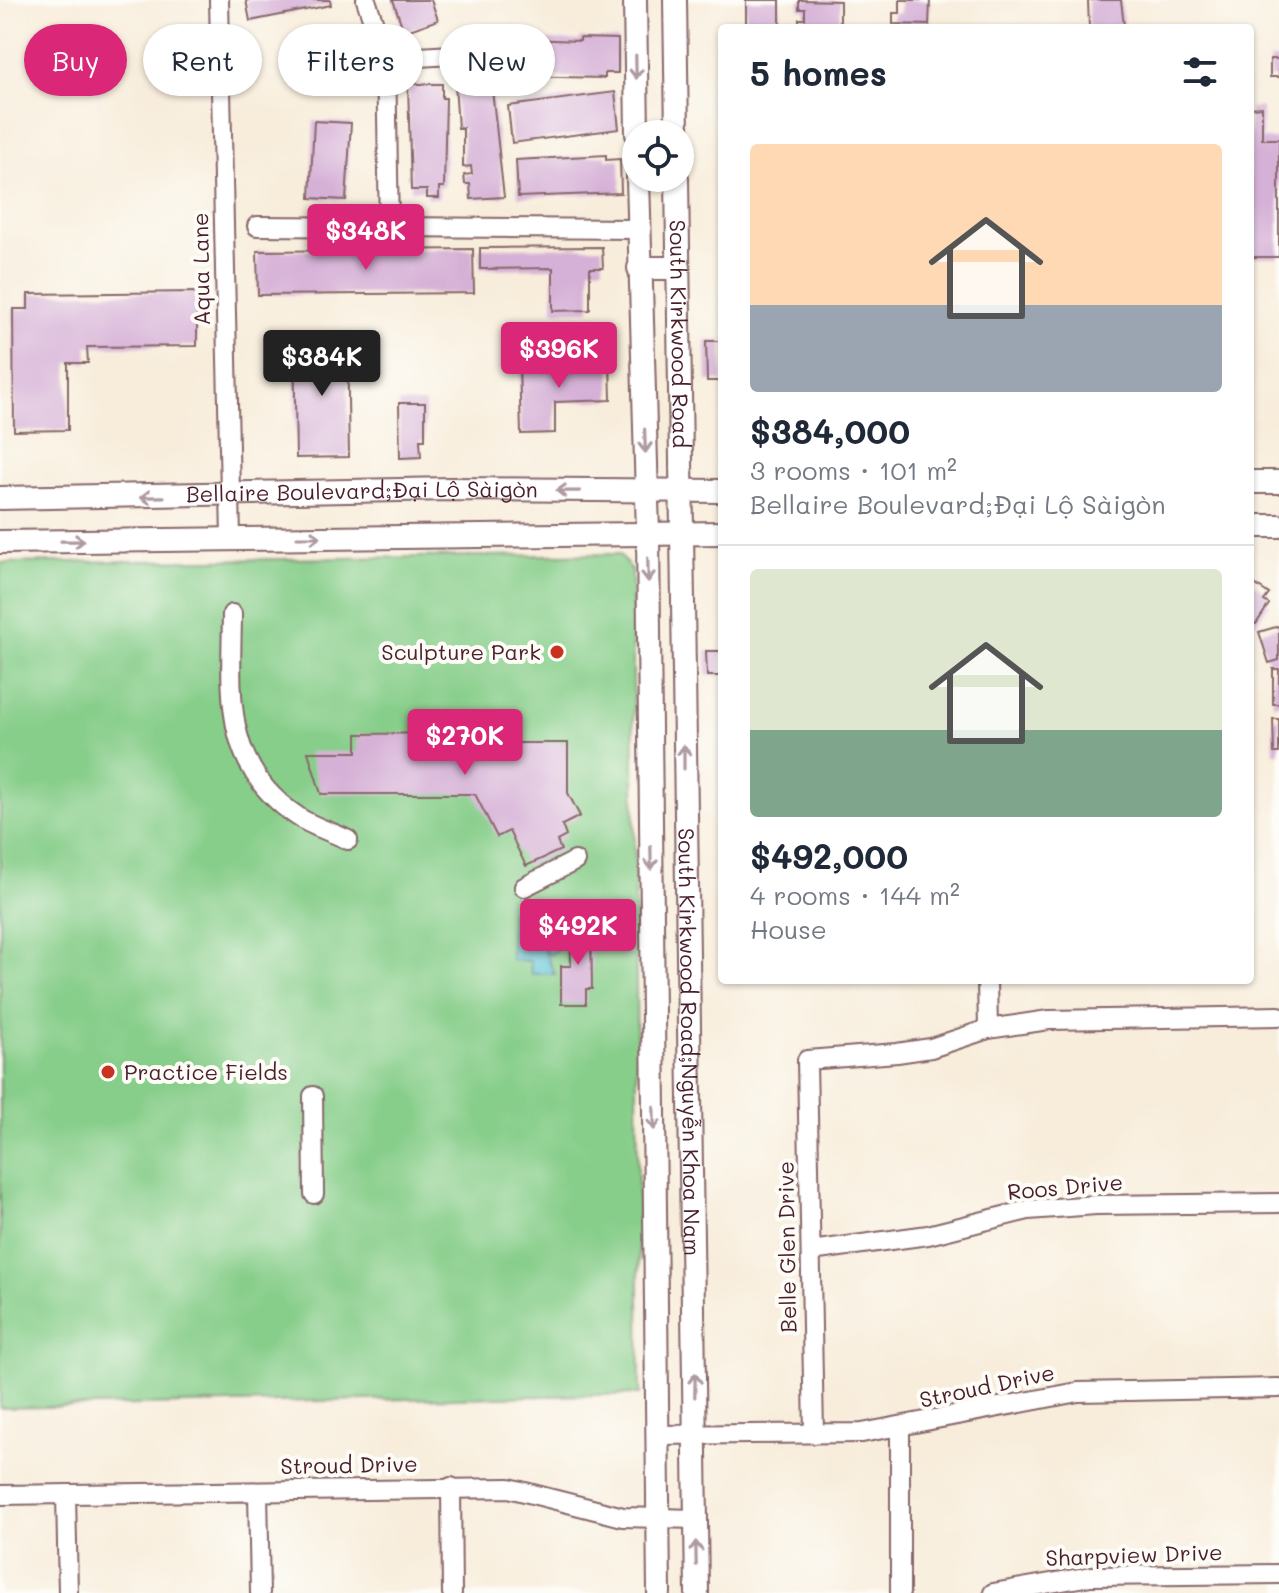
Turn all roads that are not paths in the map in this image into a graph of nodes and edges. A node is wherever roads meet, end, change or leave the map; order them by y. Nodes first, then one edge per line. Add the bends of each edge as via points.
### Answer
1 (219, 0) edge
2 (366, 0) edge
3 (635, 0) edge
4 (675, 0) edge
5 (374, 24) edge
6 (387, 96) edge
7 (637, 120) edge
8 (677, 120) edge
9 (638, 192) edge
10 (677, 192) edge
11 (257, 226) dead end
12 (389, 229) junction
13 (638, 229) junction
14 (639, 268) junction
15 (679, 268) junction
16 (1254, 482) edge
17 (1279, 482) edge
18 (682, 491) junction
19 (718, 491) edge
20 (646, 492) junction
21 (230, 496) junction
22 (0, 498) edge
23 (1254, 526) edge
24 (1279, 526) edge
25 (718, 533) edge
26 (648, 534) junction
27 (682, 534) junction
28 (231, 538) junction
29 (0, 542) edge
30 (232, 614) dead end
31 (650, 825) junction
32 (685, 825) junction
33 (348, 840) dead end
34 (575, 861) dead end
35 (524, 887) dead end
36 (987, 984) edge
37 (1279, 1016) edge
38 (988, 1029) junction
39 (653, 1031) junction
40 (689, 1031) junction
41 (313, 1096) dead end
42 (314, 1194) dead end
43 (1279, 1203) edge
44 (811, 1251) junction
45 (1279, 1388) edge
46 (900, 1428) junction
47 (814, 1434) junction
48 (657, 1435) junction
49 (694, 1436) junction
50 (451, 1487) junction
51 (258, 1492) junction
52 (66, 1494) junction
53 (0, 1495) edge
54 (658, 1518) junction
55 (695, 1519) junction
56 (1279, 1574) edge
57 (68, 1593) edge
58 (260, 1593) edge
59 (452, 1593) edge
60 (659, 1593) edge
61 (697, 1593) edge
62 (900, 1593) edge
63 (993, 1593) edge

1 - 21 street, Aqua Lane
2 - 5 street
3 -> 7 main road
4 - 8 main road
6 - 12 street
9 - 13 main road, South Kirkwood Road
10 - 15 main road, South Kirkwood Road
11 - 12 street
12 - 13 street
13 - 14 main road, South Kirkwood Road
14 - 15 main road
14 -> 20 main road, South Kirkwood Road
15 - 18 main road, South Kirkwood Road
16 - 17 main road
18 - 19 main road, Bellaire Boulevard;Đại Lộ Sàigòn
18 - 20 main road, Bellaire Boulevard;Đại Lộ Sàigòn
18 - 27 main road, South Kirkwood Road;Nguyễn Khoa Nam
20 -> 21 main road, Bellaire Boulevard;Đại Lộ Sàigòn via 451,489
20 - 26 main road, South Kirkwood Road;Nguyễn Khoa Nam
21 -> 22 main road, Bellaire Boulevard;Đại Lộ Sàigòn
21 - 28 street, Aqua Lane
23 - 24 main road
25 - 27 main road, Bellaire Boulevard;Đại Lộ Sàigòn
26 - 27 main road, Bellaire Boulevard;Đại Lộ Sàigòn
28 -> 26 main road, Bellaire Boulevard;Đại Lộ Sàigòn
26 -> 31 main road, South Kirkwood Road;Nguyễn Khoa Nam
32 -> 27 main road, South Kirkwood Road;Nguyễn Khoa Nam
29 -> 28 main road, Bellaire Boulevard;Đại Lộ Sàigòn
30 - 33 street via 233,721 254,774 270,797 300,819
31 - 32 main road
31 -> 39 main road, South Kirkwood Road;Nguyễn Khoa Nam
32 - 40 main road, South Kirkwood Road;Nguyễn Khoa Nam
34 - 35 street
36 - 38 street
37 - 38 street via 1049,1020
38 - 44 street, Belle Glen Drive via 908,1052 807,1060
39 - 40 main road
39 -> 48 main road, South Kirkwood Road;Nguyễn Khoa Nam
49 -> 40 main road, South Kirkwood Road;Nguyễn Khoa Nam
41 - 42 street
43 - 44 street, Roos Drive via 1028,1210 928,1235
44 - 47 street, Belle Glen Drive
45 - 46 street, Stroud Drive via 1078,1392
46 - 47 street, Stroud Drive
46 - 62 street
47 - 49 street, Stroud Drive
48 - 49 street, Stroud Drive
48 - 54 main road, South Kirkwood Road;Nguyễn Khoa Nam
49 - 55 main road, South Kirkwood Road;Nguyễn Khoa Nam
50 - 51 street, Stroud Drive
50 - 54 street, Stroud Drive via 509,1488 623,1517
50 - 59 street
51 - 52 street, Stroud Drive
51 - 58 street
52 - 53 street, Stroud Drive
52 - 57 street
54 - 55 street, Stroud Drive
54 - 60 main road, South Kirkwood Road;Nguyễn Khoa Nam
61 -> 55 main road, South Kirkwood Road;Nguyễn Khoa Nam
56 - 63 street, Sharpview Drive via 1091,1576

